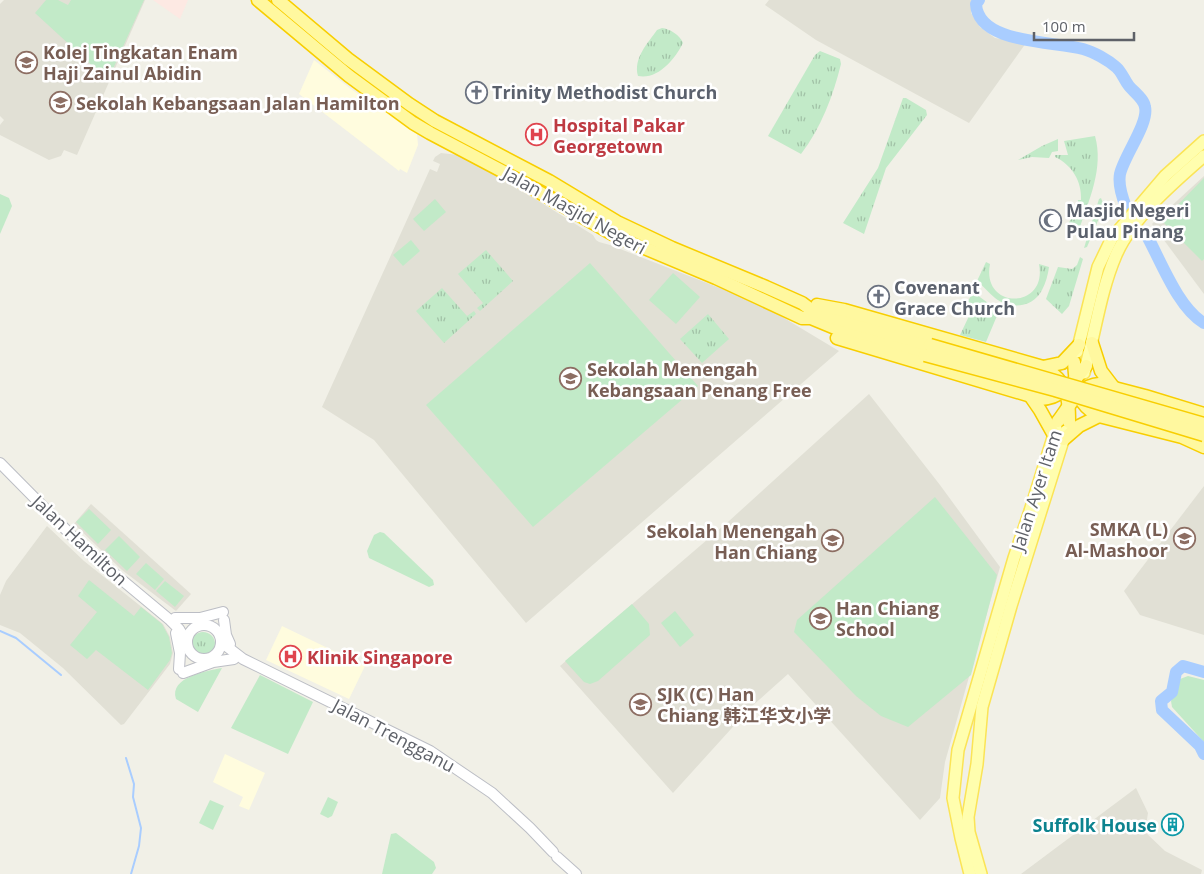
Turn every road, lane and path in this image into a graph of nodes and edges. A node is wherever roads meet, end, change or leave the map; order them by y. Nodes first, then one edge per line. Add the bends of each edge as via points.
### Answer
1 (258, 0) edge
2 (278, 0) edge
3 (1204, 141) edge
4 (492, 150) junction
5 (1204, 156) edge
6 (502, 171) junction
7 (802, 303) junction
8 (802, 318) junction
9 (1085, 344) junction
10 (927, 350) junction
11 (1080, 364) junction
12 (1040, 366) junction
13 (1119, 389) junction
14 (1072, 392) junction
15 (1028, 395) junction
16 (1204, 414) edge
17 (1099, 416) junction
18 (1115, 419) junction
19 (1064, 422) junction
20 (1204, 424) edge
21 (1204, 435) edge
22 (1059, 437) junction
23 (1204, 447) edge
24 (0, 463) edge
25 (170, 617) junction
26 (198, 626) junction
27 (221, 642) junction
28 (187, 643) junction
29 (214, 656) junction
30 (236, 656) junction
31 (958, 750) junction
32 (977, 764) junction
33 (975, 783) junction
34 (954, 786) junction
35 (576, 874) edge
36 (970, 874) edge
37 (980, 874) edge

1 - 6 highway, Jalan Masjid Negeri via 325,57 413,123
2 - 4 highway, Jalan Masjid Negeri via 348,59 409,104 457,134
3 - 9 main road, Jalan Ayer Itam via 1165,176 1112,238 1098,267
4 - 6 highway
4 - 7 highway, Jalan Masjid Negeri via 617,222
5 - 9 main road, Jalan Ayer Itam via 1156,200 1126,238 1116,254
6 - 8 highway, Jalan Masjid Negeri via 616,236
7 - 10 highway, Jalan Masjid Negeri via 810,309
7 - 12 highway via 844,310
8 - 10 highway, Jalan Masjid Negeri via 846,332
8 - 15 highway via 831,336 853,344
9 - 11 main road, Jalan Ayer Itam
9 - 12 highway via 1062,363
9 - 13 highway via 1101,371
10 - 20 highway, bridge
10 - 21 highway, bridge
11 - 14 main road, Jalan Ayer Itam
11 - 14 highway
12 - 14 highway
12 - 15 highway via 1045,376 1045,387
13 - 14 highway via 1098,384
13 - 16 highway
13 - 18 highway via 1105,402 1106,411
14 - 15 highway via 1048,399
14 - 17 highway
14 - 19 main road, Jalan Ayer Itam
14 - 19 highway
15 - 22 highway
17 - 18 highway
17 - 22 highway
18 - 23 highway via 1182,437
19 - 22 main road, Jalan Ayer Itam
22 - 31 main road, Jalan Ayer Itam via 1014,558
22 - 32 main road, Jalan Ayer Itam via 982,706
24 - 25 main road, Jalan Hamilton via 86,550
25 - 26 main road, Jalan Hamilton
25 - 28 main road, Jalan Hamilton
25 - 30 main road via 224,616 226,635
25 - 30 main road via 179,643 181,671
26 - 27 main road via 212,627 220,635
26 - 28 main road via 190,633
27 - 29 main road
27 - 30 main road, Jalan Trengganu
28 - 29 main road via 191,654 199,659
29 - 30 main road, Jalan Trengganu
30 - 35 main road, Jalan Trengganu via 430,751 492,793
31 - 32 main road via 967,764
31 - 34 main road, Jalan Ayer Itam
32 - 33 main road, Jalan Ayer Itam
33 - 34 main road via 965,778
33 - 37 main road, Jalan Ayer Itam via 968,824
34 - 36 main road, Jalan Ayer Itam via 956,818

